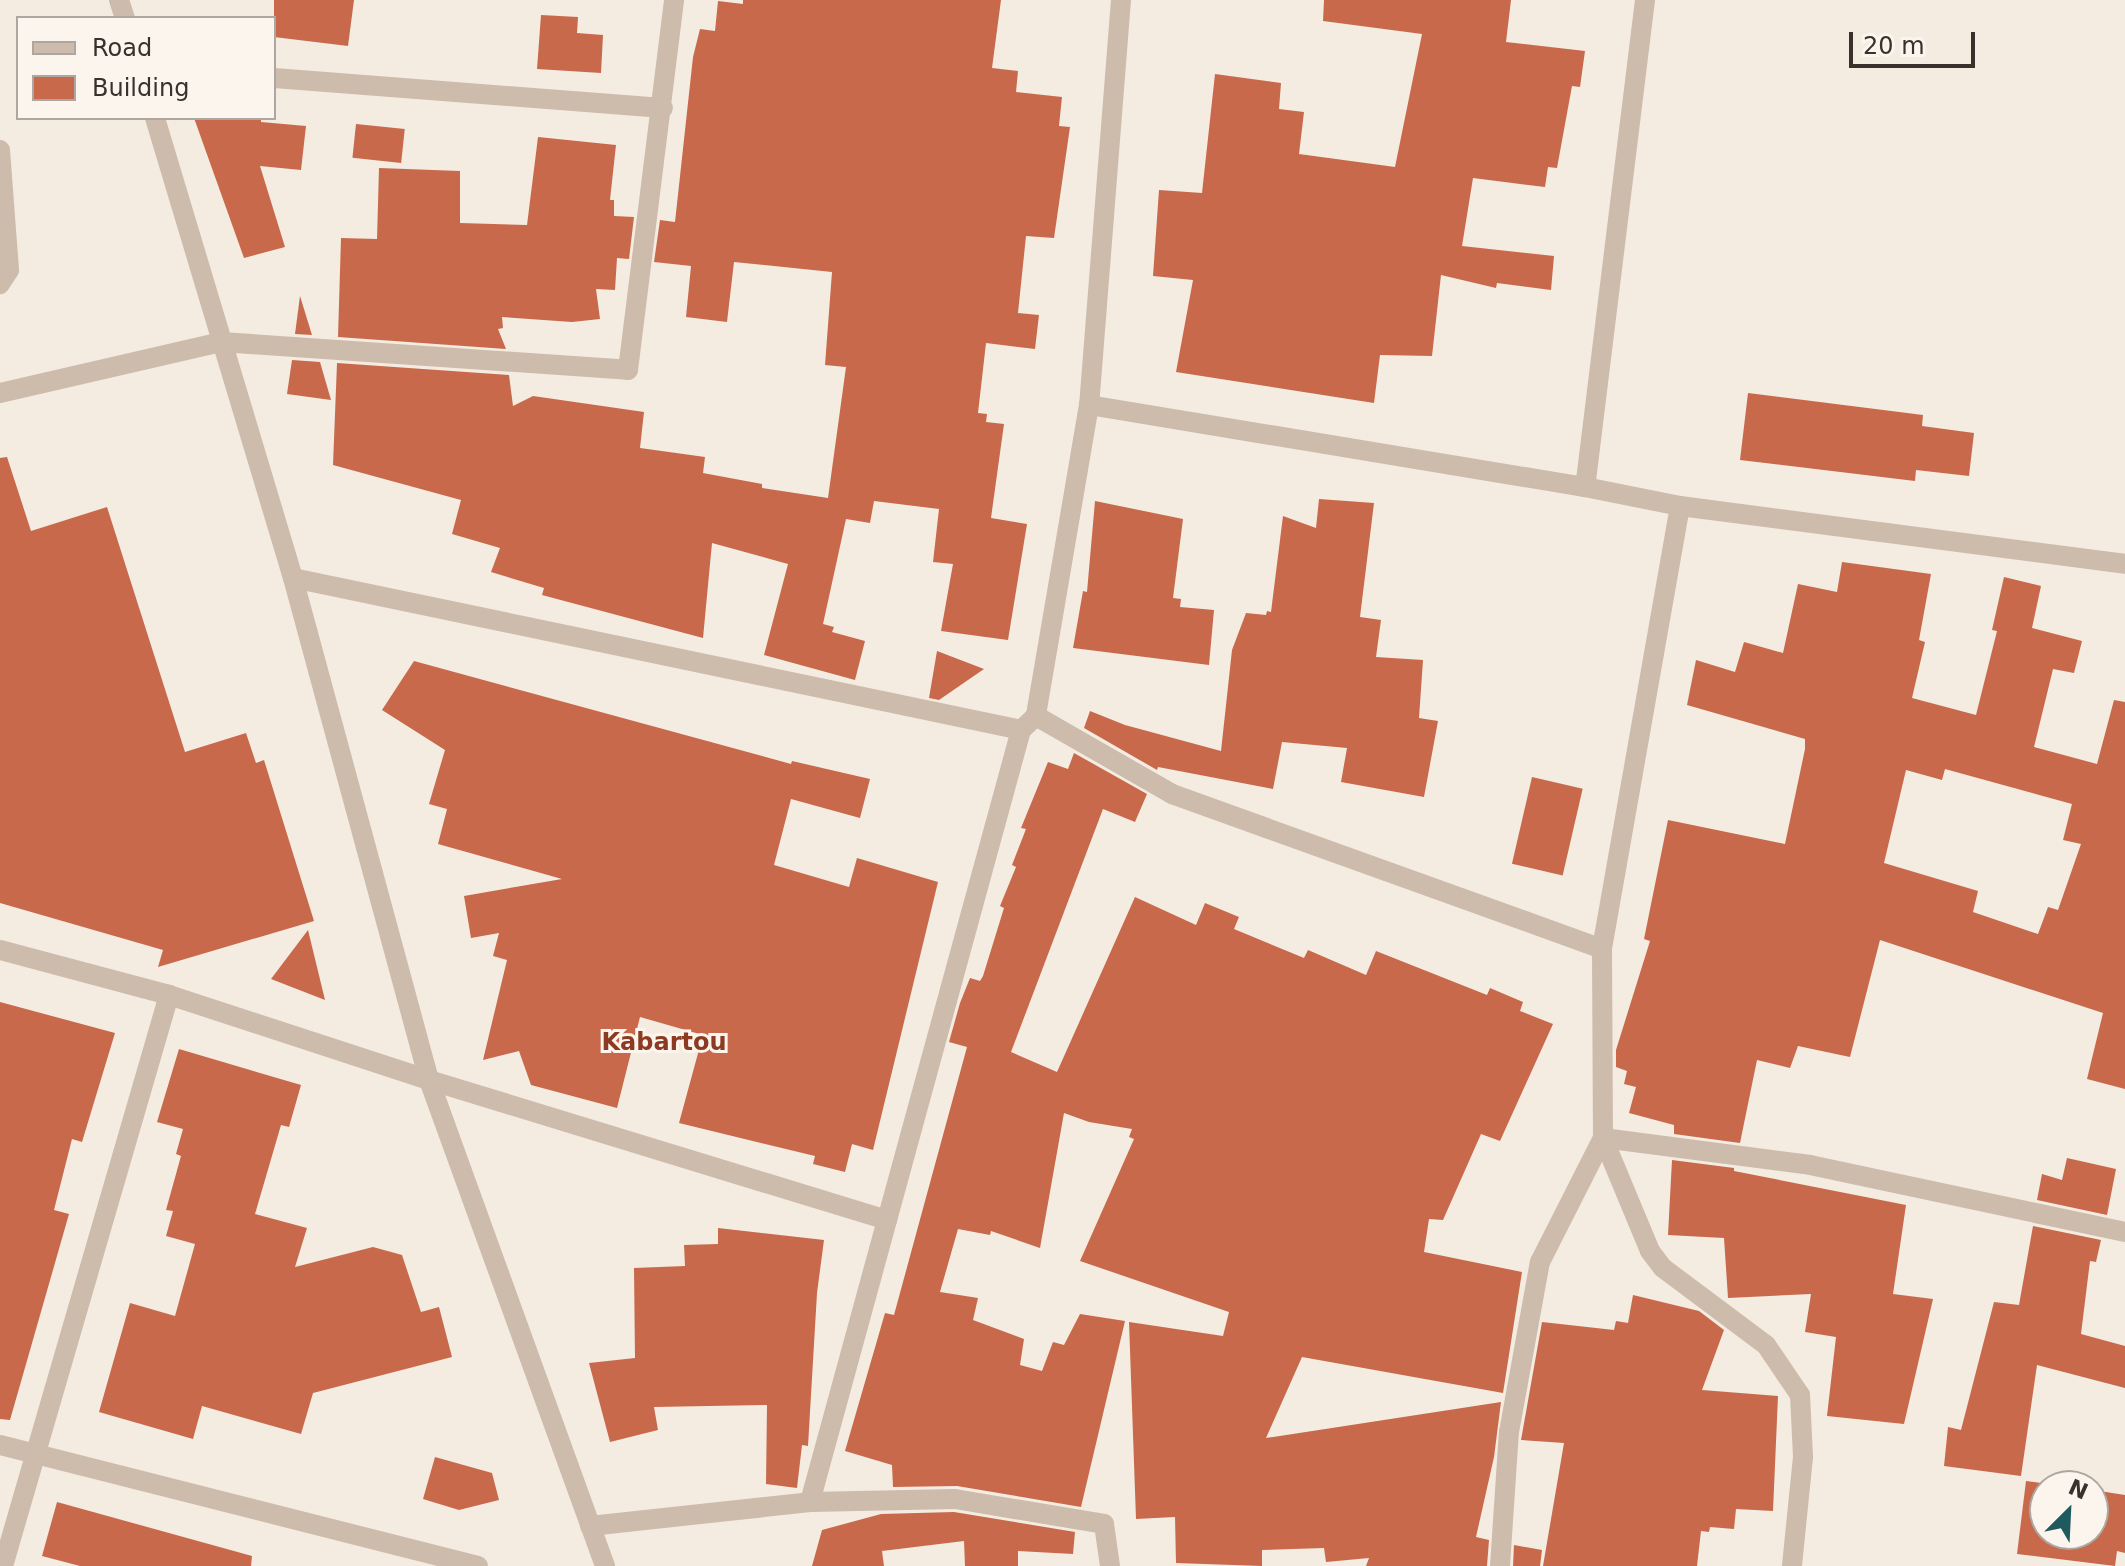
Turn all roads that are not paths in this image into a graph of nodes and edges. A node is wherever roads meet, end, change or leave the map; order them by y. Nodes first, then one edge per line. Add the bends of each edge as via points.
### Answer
1 (674, 0) edge
2 (1121, 0) edge
3 (1645, 0) edge
4 (276, 78) edge
5 (663, 108) junction
6 (156, 120) edge
7 (0, 150) edge
8 (0, 284) edge
9 (221, 342) junction
10 (0, 393) edge
11 (1089, 405) junction
12 (1585, 487) junction
13 (1680, 506) junction
14 (2125, 564) edge
15 (293, 578) junction
16 (1029, 723) junction
17 (1602, 949) junction
18 (0, 950) edge
19 (169, 995) junction
20 (429, 1080) junction
21 (1603, 1138) junction
22 (887, 1220) junction
23 (2125, 1232) edge
24 (0, 1445) edge
25 (34, 1455) junction
26 (810, 1502) junction
27 (590, 1526) junction
28 (3, 1566) edge
29 (478, 1566) edge
30 (605, 1566) edge
31 (1110, 1566) edge
32 (1500, 1566) edge
33 (1792, 1566) edge

1 - 5 street
2 - 11 street
3 - 12 street
4 - 5 street
5 - 9 street via 628,370
6 - 9 street
7 - 8 street via 9,270
9 - 10 street
9 - 15 street
11 - 12 street
11 - 16 street
12 - 13 street
13 - 14 street
13 - 17 street
15 - 16 street
15 - 20 street
16 - 17 street via 1172,794
16 - 22 street
17 - 21 street
18 - 19 street
19 - 20 street
19 - 25 street
20 - 22 street
20 - 27 street
21 - 23 street via 1810,1165
21 - 32 street via 1540,1262 1509,1432
21 - 33 street via 1650,1251 1663,1268 1766,1345 1800,1395 1803,1457
22 - 26 street
24 - 25 street
25 - 28 street
25 - 29 street
26 - 27 street
26 - 31 street via 955,1499 1104,1524
27 - 30 street

